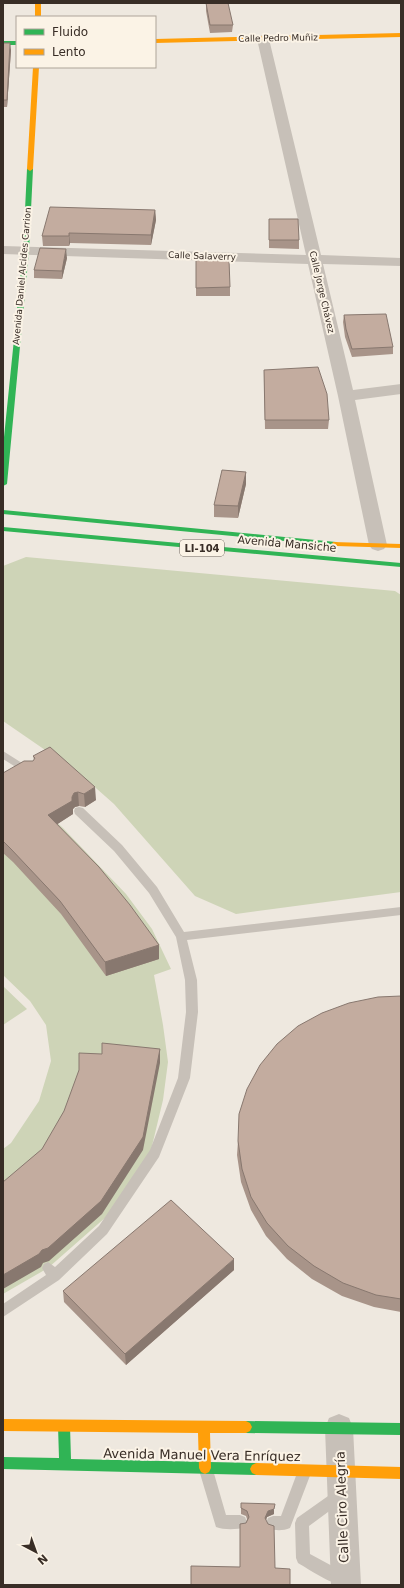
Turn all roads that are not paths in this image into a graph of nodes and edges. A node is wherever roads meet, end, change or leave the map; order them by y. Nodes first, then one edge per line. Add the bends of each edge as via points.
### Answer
1 (38, 3) edge
2 (38, 16) edge
3 (401, 35) edge
4 (263, 39) junction
5 (156, 41) edge
6 (3, 43) edge
7 (16, 43) edge
8 (36, 68) edge
9 (3, 250) edge
10 (26, 251) junction
11 (315, 259) junction
12 (401, 262) edge
13 (401, 389) edge
14 (346, 396) junction
15 (3, 484) edge
16 (3, 512) edge
17 (3, 529) edge
18 (378, 545) junction
19 (401, 546) edge
20 (401, 565) edge
21 (3, 754) edge
22 (30, 772) edge
23 (79, 811) dead end
24 (401, 911) edge
25 (181, 937) junction
26 (3, 1311) edge
27 (3, 1425) edge
28 (64, 1426) junction
29 (204, 1427) junction
30 (339, 1428) junction
31 (401, 1429) edge
32 (3, 1463) edge
33 (65, 1464) junction
34 (205, 1468) junction
35 (305, 1470) junction
36 (401, 1473) edge
37 (342, 1482) junction
38 (240, 1522) edge
39 (302, 1523) junction
40 (346, 1583) edge

1 - 2 main road
3 - 4 main road, Calle Pedro Muñiz
4 - 5 main road, Calle Pedro Muñiz
4 - 11 street, Calle Jorge Chávez
6 - 7 main road
8 - 10 main road, Avenida Daniel Alcides Carrion
9 - 10 street, Calle Salaverry
10 - 11 street, Calle Salaverry
10 - 15 main road, Avenida Daniel Alcides Carrion
11 - 12 street, Calle Salaverry
11 - 14 street, Calle Jorge Chávez
13 - 14 street
14 - 18 street, Calle Jorge Chávez
16 - 18 main road, Avenida Mansiche / LI-104 via 349,546
17 - 20 main road, Avenida Mansiche / LI-104 via 279,556
18 - 19 main road, Avenida Mansiche / LI-104
21 - 22 lane
23 - 25 lane via 118,848 153,890
24 - 25 lane
25 - 26 lane via 191,980 192,1012 184,1078 155,1153 103,1230
27 - 28 main road
28 - 29 main road
28 - 33 main road
29 - 30 main road
29 - 34 main road
30 - 31 main road
30 - 37 street, Calle Ciro Alegría
32 - 33 main road, Avenida Manuel Vera Enríquez
33 - 34 main road, Avenida Manuel Vera Enríquez
34 - 35 main road, Avenida Manuel Vera Enríquez
34 - 38 lane via 221,1522
35 - 37 main road, Avenida Manuel Vera Enríquez
35 - 39 lane via 279,1522
36 - 37 main road, Avenida Manuel Vera Enríquez
37 - 39 lane
37 - 40 street, Calle Ciro Alegría
39 - 40 lane via 303,1558

